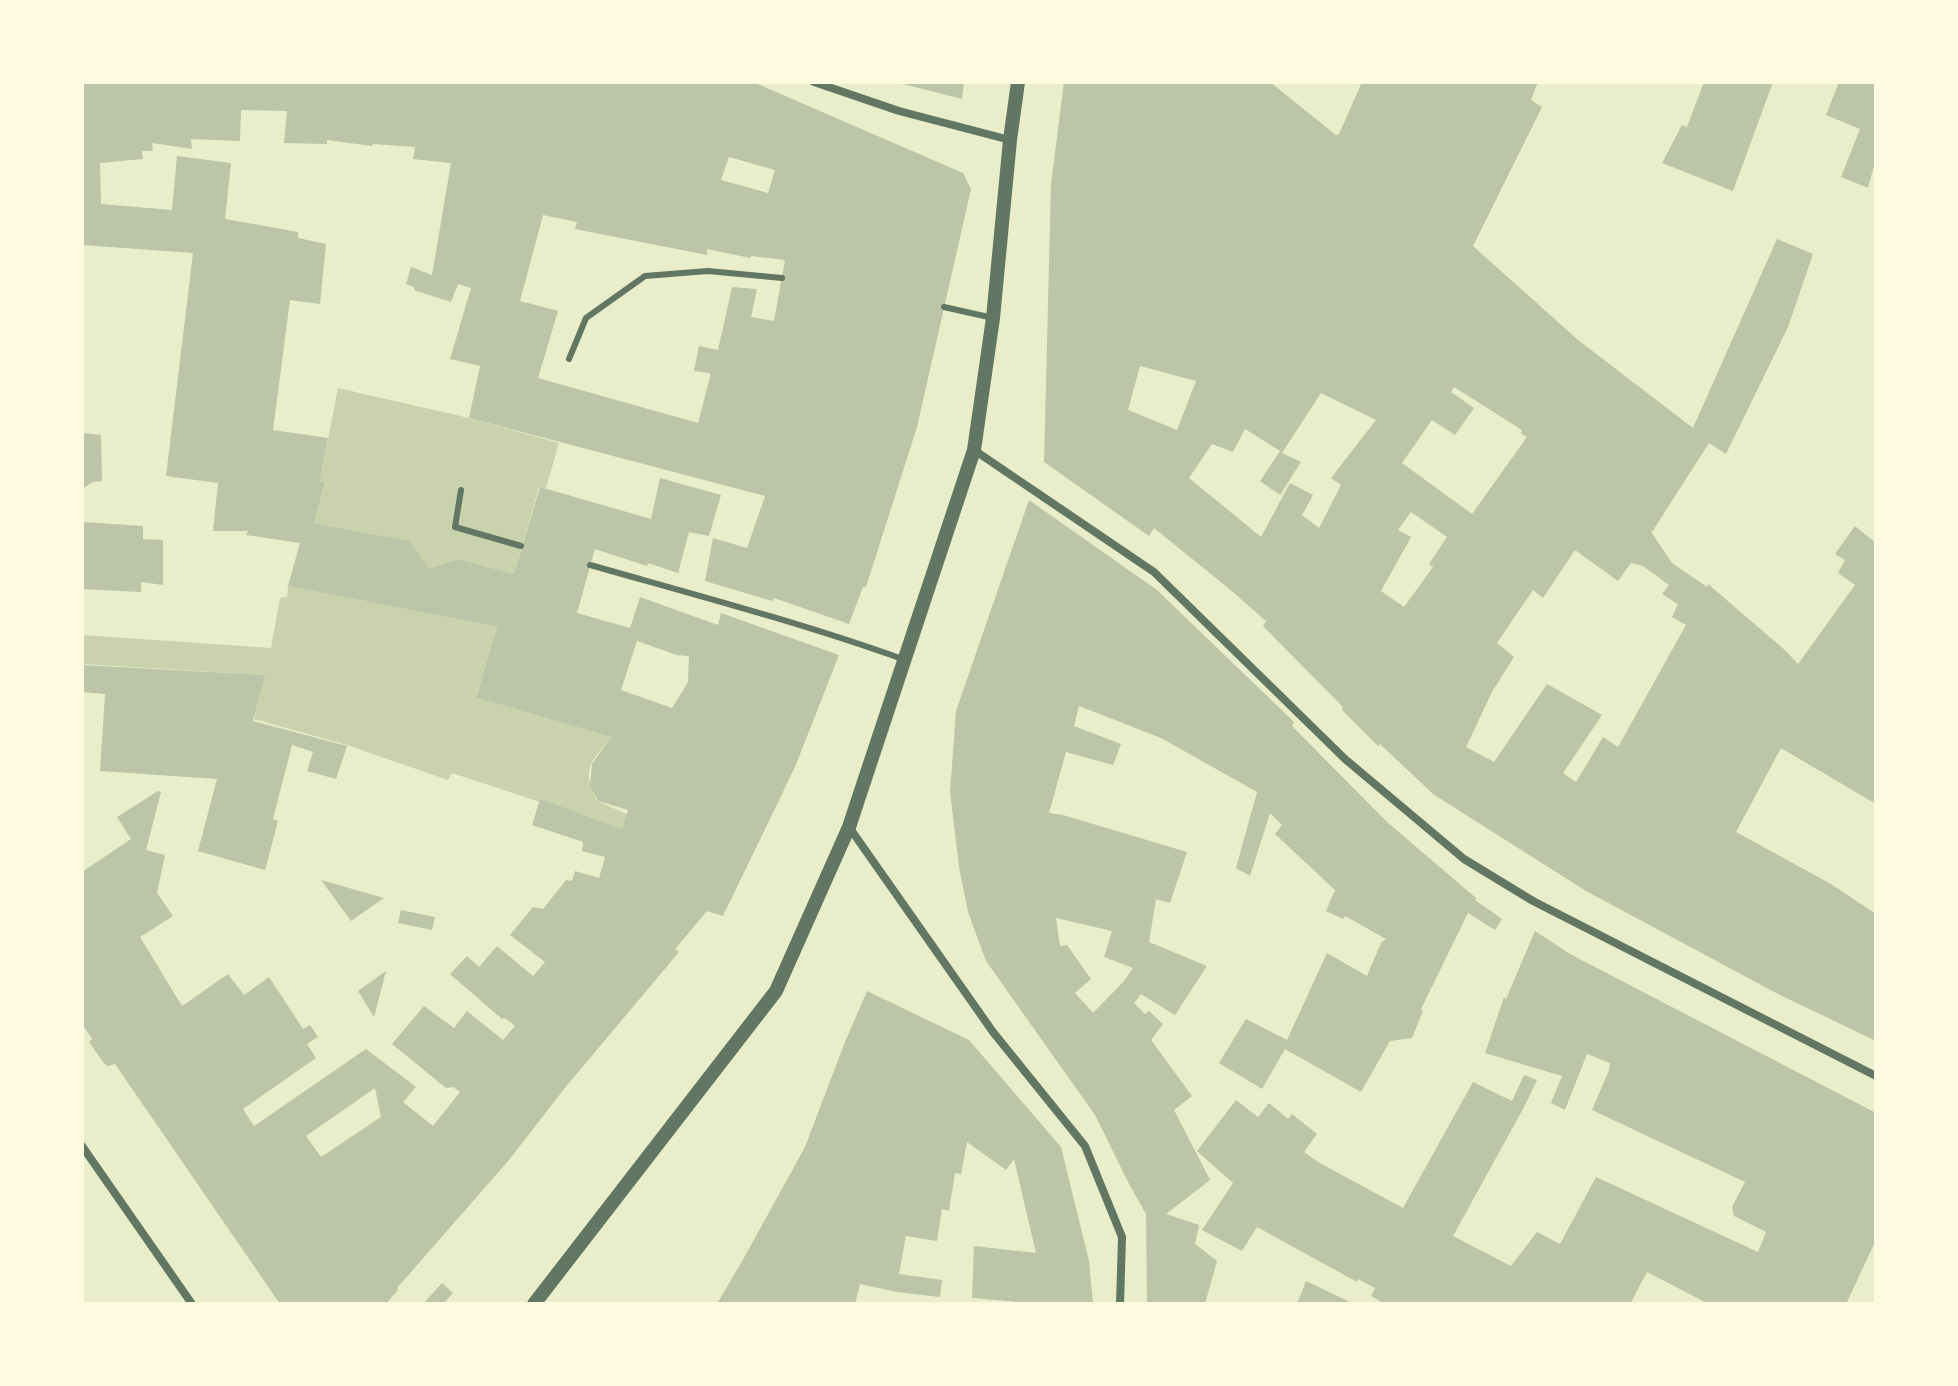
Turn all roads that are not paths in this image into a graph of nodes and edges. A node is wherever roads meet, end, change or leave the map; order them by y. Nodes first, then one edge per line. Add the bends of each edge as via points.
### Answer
1 (814, 82) edge
2 (1018, 82) edge
3 (1010, 140) junction
4 (782, 278) dead end
5 (944, 307) dead end
6 (993, 318) junction
7 (569, 359) dead end
8 (974, 450) junction
9 (461, 490) dead end
10 (521, 546) dead end
11 (590, 565) dead end
12 (905, 660) junction
13 (849, 827) junction
14 (1876, 1076) edge
15 (82, 1146) edge
16 (192, 1304) edge
17 (534, 1304) edge
18 (1120, 1304) edge

1 - 3 street
2 - 3 street
3 - 6 street
4 - 7 lane via 708,271 645,276 586,318
5 - 6 lane
6 - 8 street
8 - 12 street
8 - 14 street via 1154,572 1345,759 1464,859 1533,901
9 - 10 lane via 455,527
11 - 12 lane
12 - 13 street
13 - 17 street via 776,991
13 - 18 street via 993,1032 1085,1146 1122,1237
15 - 16 street

